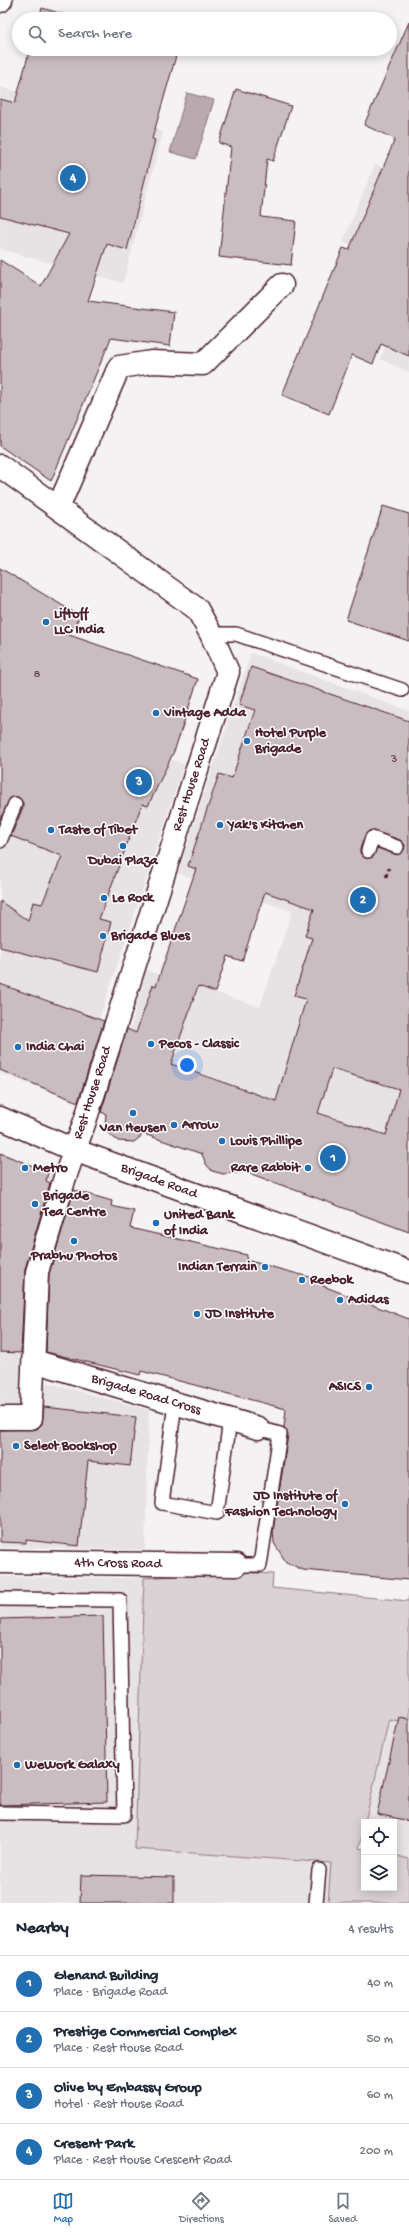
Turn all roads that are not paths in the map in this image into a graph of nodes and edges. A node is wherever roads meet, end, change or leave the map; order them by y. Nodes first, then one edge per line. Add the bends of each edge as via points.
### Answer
1 (282, 285) dead end
2 (0, 466) edge
3 (58, 508) junction
4 (211, 634) junction
5 (402, 690) dead end
6 (15, 804) dead end
7 (0, 841) edge
8 (397, 847) dead end
9 (368, 850) dead end
10 (0, 1118) edge
11 (74, 1150) junction
12 (409, 1272) edge
13 (34, 1361) junction
14 (175, 1403) junction
15 (0, 1418) edge
16 (230, 1420) junction
17 (258, 1428) joint
18 (0, 1562) edge
19 (236, 1565) joint
20 (0, 1600) edge
21 (0, 1813) edge
22 (319, 1870) dead end
23 (316, 1903) edge

1 - 3 street via 203,364 152,362 119,367
2 - 3 street, Rest House Road
3 - 4 street, Rest House Road via 197,609
4 - 5 lane via 236,634
4 - 11 street, Rest House Road via 228,672
6 - 7 lane
8 - 9 lane via 372,838
10 - 11 street, Brigade Road
11 - 12 street, Brigade Road
11 - 13 street via 37,1272
13 - 14 street, Brigade Road Cross
13 - 15 street via 31,1418
14 - 16 street, Brigade Road Cross
14 - 16 lane via 162,1503 217,1513
16 - 17 street, Brigade Road Cross
17 - 19 lane via 280,1434 260,1565
18 - 19 street, 4th Cross Road
20 - 21 lane via 120,1600 124,1815
22 - 23 lane

